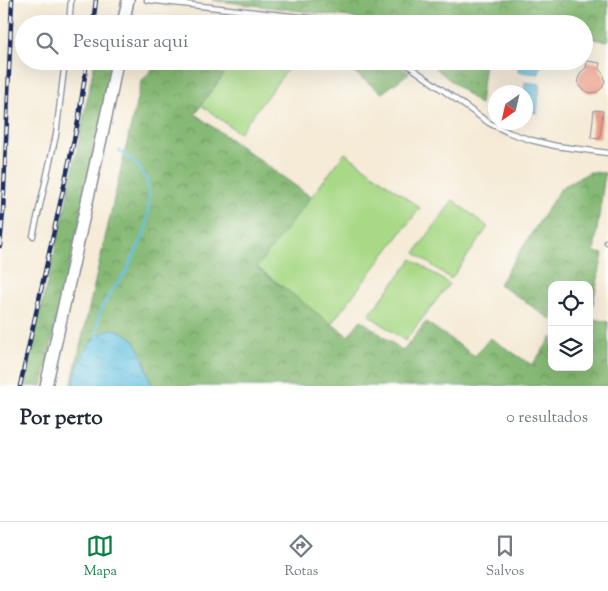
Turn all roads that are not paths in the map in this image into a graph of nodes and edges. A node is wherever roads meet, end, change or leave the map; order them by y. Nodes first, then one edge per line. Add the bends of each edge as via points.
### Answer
1 (72, 0) edge
2 (128, 0) edge
3 (147, 0) edge
4 (70, 15) edge
5 (125, 15) edge
6 (282, 15) edge
7 (64, 70) edge
8 (115, 70) edge
9 (415, 70) edge
10 (608, 153) edge
11 (33, 236) dead end
12 (46, 386) edge

1 - 4 lane
2 - 5 street
3 - 6 lane
7 - 11 lane via 56,135
8 - 12 street
9 - 10 lane via 489,123 510,133 556,146

